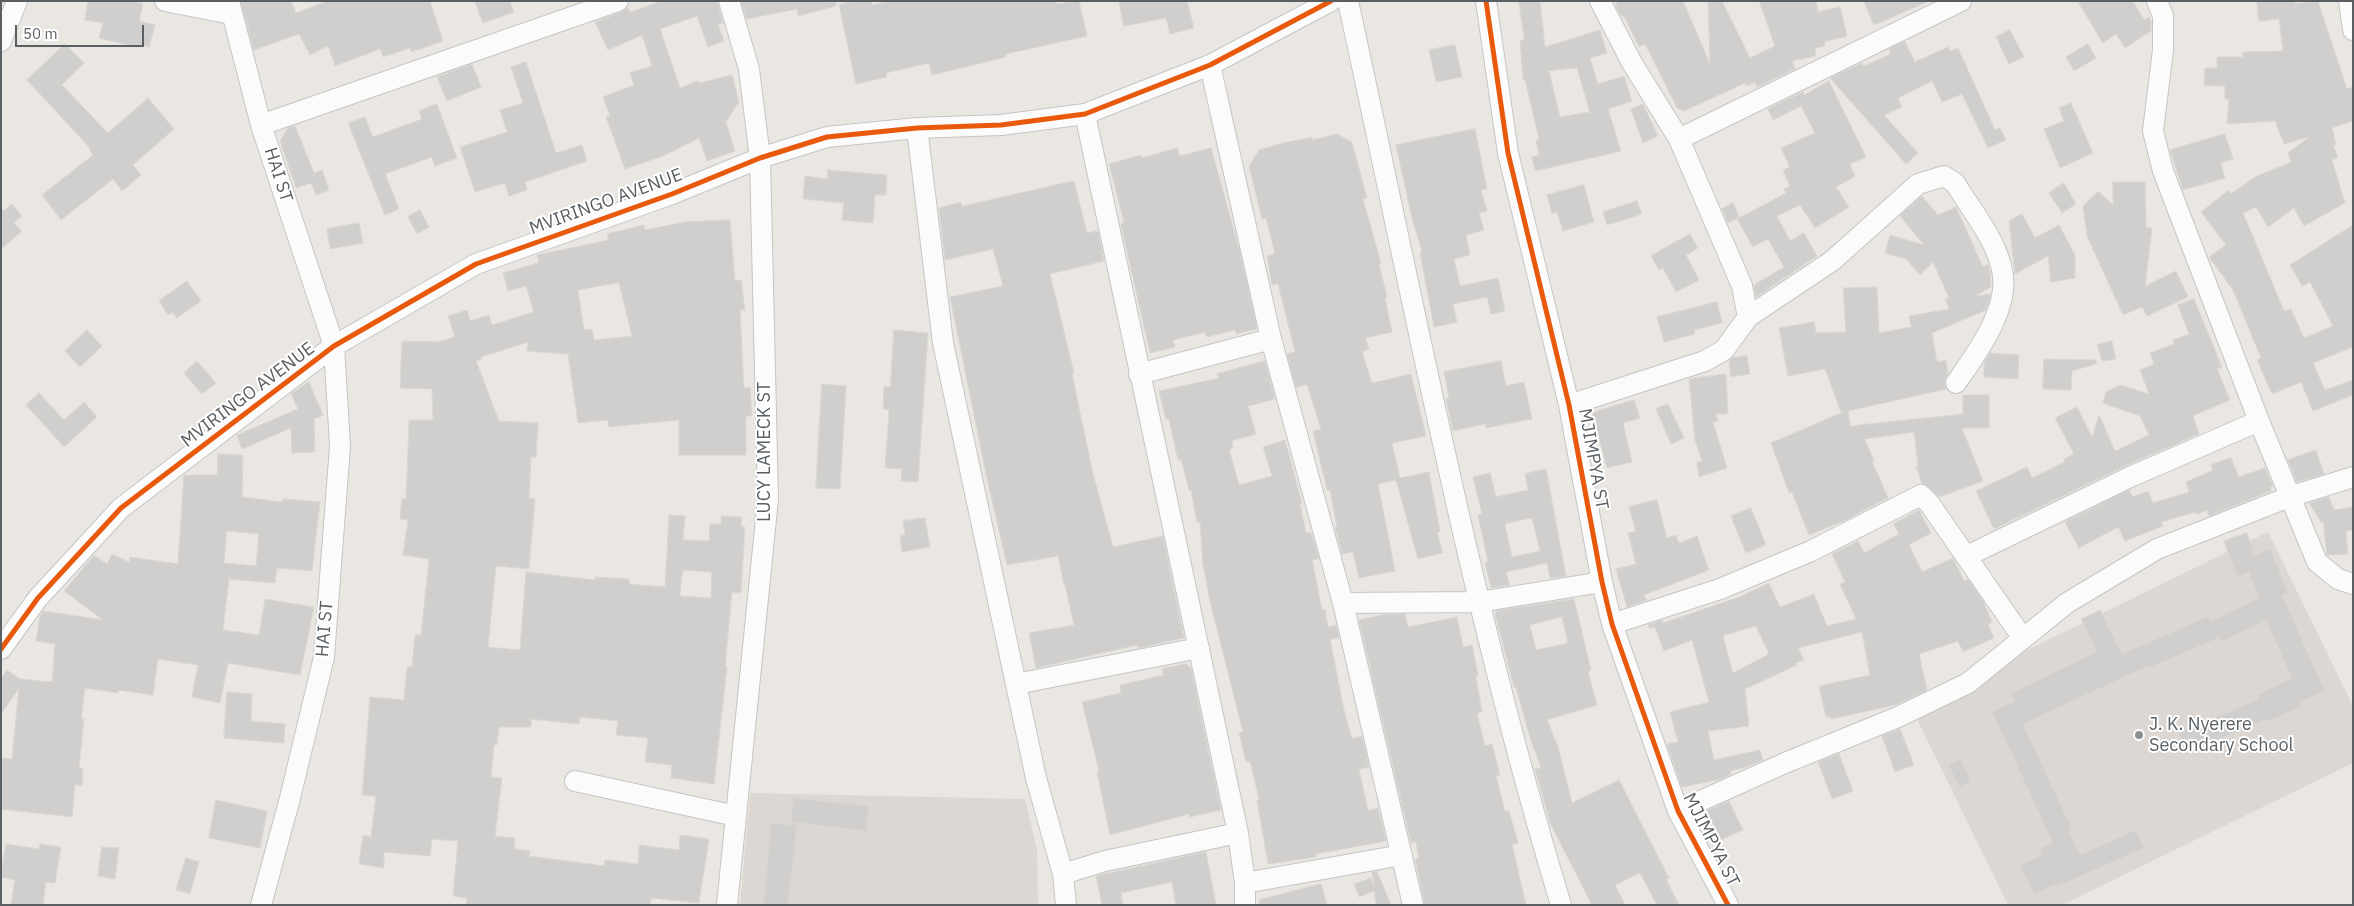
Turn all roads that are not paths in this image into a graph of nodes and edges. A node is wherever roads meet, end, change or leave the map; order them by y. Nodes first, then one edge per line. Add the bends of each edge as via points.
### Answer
1 (17, 1) edge
2 (165, 1) edge
3 (618, 1) edge
4 (729, 1) edge
5 (1331, 1) edge
6 (1348, 1) edge
7 (1486, 1) edge
8 (1600, 1) edge
9 (1961, 1) edge
10 (2156, 1) edge
11 (2349, 1) edge
12 (230, 8) edge
13 (2353, 30) edge
14 (1, 41) edge
15 (1210, 66) junction
16 (1084, 114) junction
17 (261, 125) junction
18 (917, 128) junction
19 (1679, 139) junction
20 (760, 158) junction
21 (1748, 317) junction
22 (1271, 339) junction
23 (334, 346) junction
24 (1140, 374) junction
25 (1956, 384) dead end
26 (1570, 405) junction
27 (2259, 421) junction
28 (2353, 477) edge
29 (2289, 497) junction
30 (1967, 556) junction
31 (1602, 582) junction
32 (2353, 584) edge
33 (1479, 602) junction
34 (1342, 603) junction
35 (1612, 624) junction
36 (2022, 637) junction
37 (1199, 648) junction
38 (1, 649) edge
39 (1016, 684) junction
40 (575, 781) dead end
41 (1678, 811) junction
42 (736, 816) junction
43 (1238, 833) junction
44 (1402, 855) junction
45 (1063, 874) junction
46 (1245, 883) junction
47 (261, 905) edge
48 (727, 905) edge
49 (1066, 905) edge
50 (1245, 905) edge
51 (1413, 905) edge
52 (1561, 905) edge
53 (1728, 905) edge

1 - 14 street
2 - 12 street
3 - 17 street
4 - 20 street, LUCY LAMECK ST via 749,68
5 - 15 street, MVIRINGO AVENUE
6 - 33 street
7 - 26 street, MJIMPYA ST via 1508,153
8 - 19 street via 1632,63
9 - 19 street
10 - 27 street via 2163,16 2163,50 2153,132 2163,170
11 - 13 street
12 - 17 street, HAI ST
15 - 16 street, MVIRINGO AVENUE
15 - 22 street
16 - 18 street, MVIRINGO AVENUE via 1001,125
16 - 24 street
17 - 23 street, HAI ST
18 - 20 street, MVIRINGO AVENUE via 827,137
18 - 39 street via 943,343
19 - 21 street via 1742,286
20 - 23 street, MVIRINGO AVENUE via 672,194 476,264
20 - 42 street, LUCY LAMECK ST via 768,498
21 - 25 street via 1832,262 1918,184 1944,176 1955,183 1997,254 2003,272 2003,298 1982,346
21 - 26 street via 1724,350 1705,361
22 - 24 street
22 - 34 street
23 - 38 street, MVIRINGO AVENUE via 120,508 38,598
23 - 47 street, HAI ST via 340,446 324,657
24 - 37 street
26 - 31 street, MJIMPYA ST
27 - 29 street
27 - 30 street via 2130,477
28 - 29 street
29 - 32 street via 2317,562 2338,579
29 - 36 street via 2157,548 2067,603
30 - 35 street via 1921,496 1811,551 1720,589
30 - 36 street
31 - 33 street
31 - 35 street, MJIMPYA ST
33 - 34 street
33 - 52 street via 1527,793
34 - 44 street
35 - 41 street, MJIMPYA ST
36 - 41 street via 1968,683 1898,718 1785,763
37 - 39 street
37 - 43 street
39 - 45 street via 1036,778
40 - 42 street
41 - 53 street, MJIMPYA ST
42 - 48 street, LUCY LAMECK ST
43 - 45 street via 1105,861
43 - 46 street
44 - 46 street
44 - 51 street
45 - 49 street
46 - 50 street

